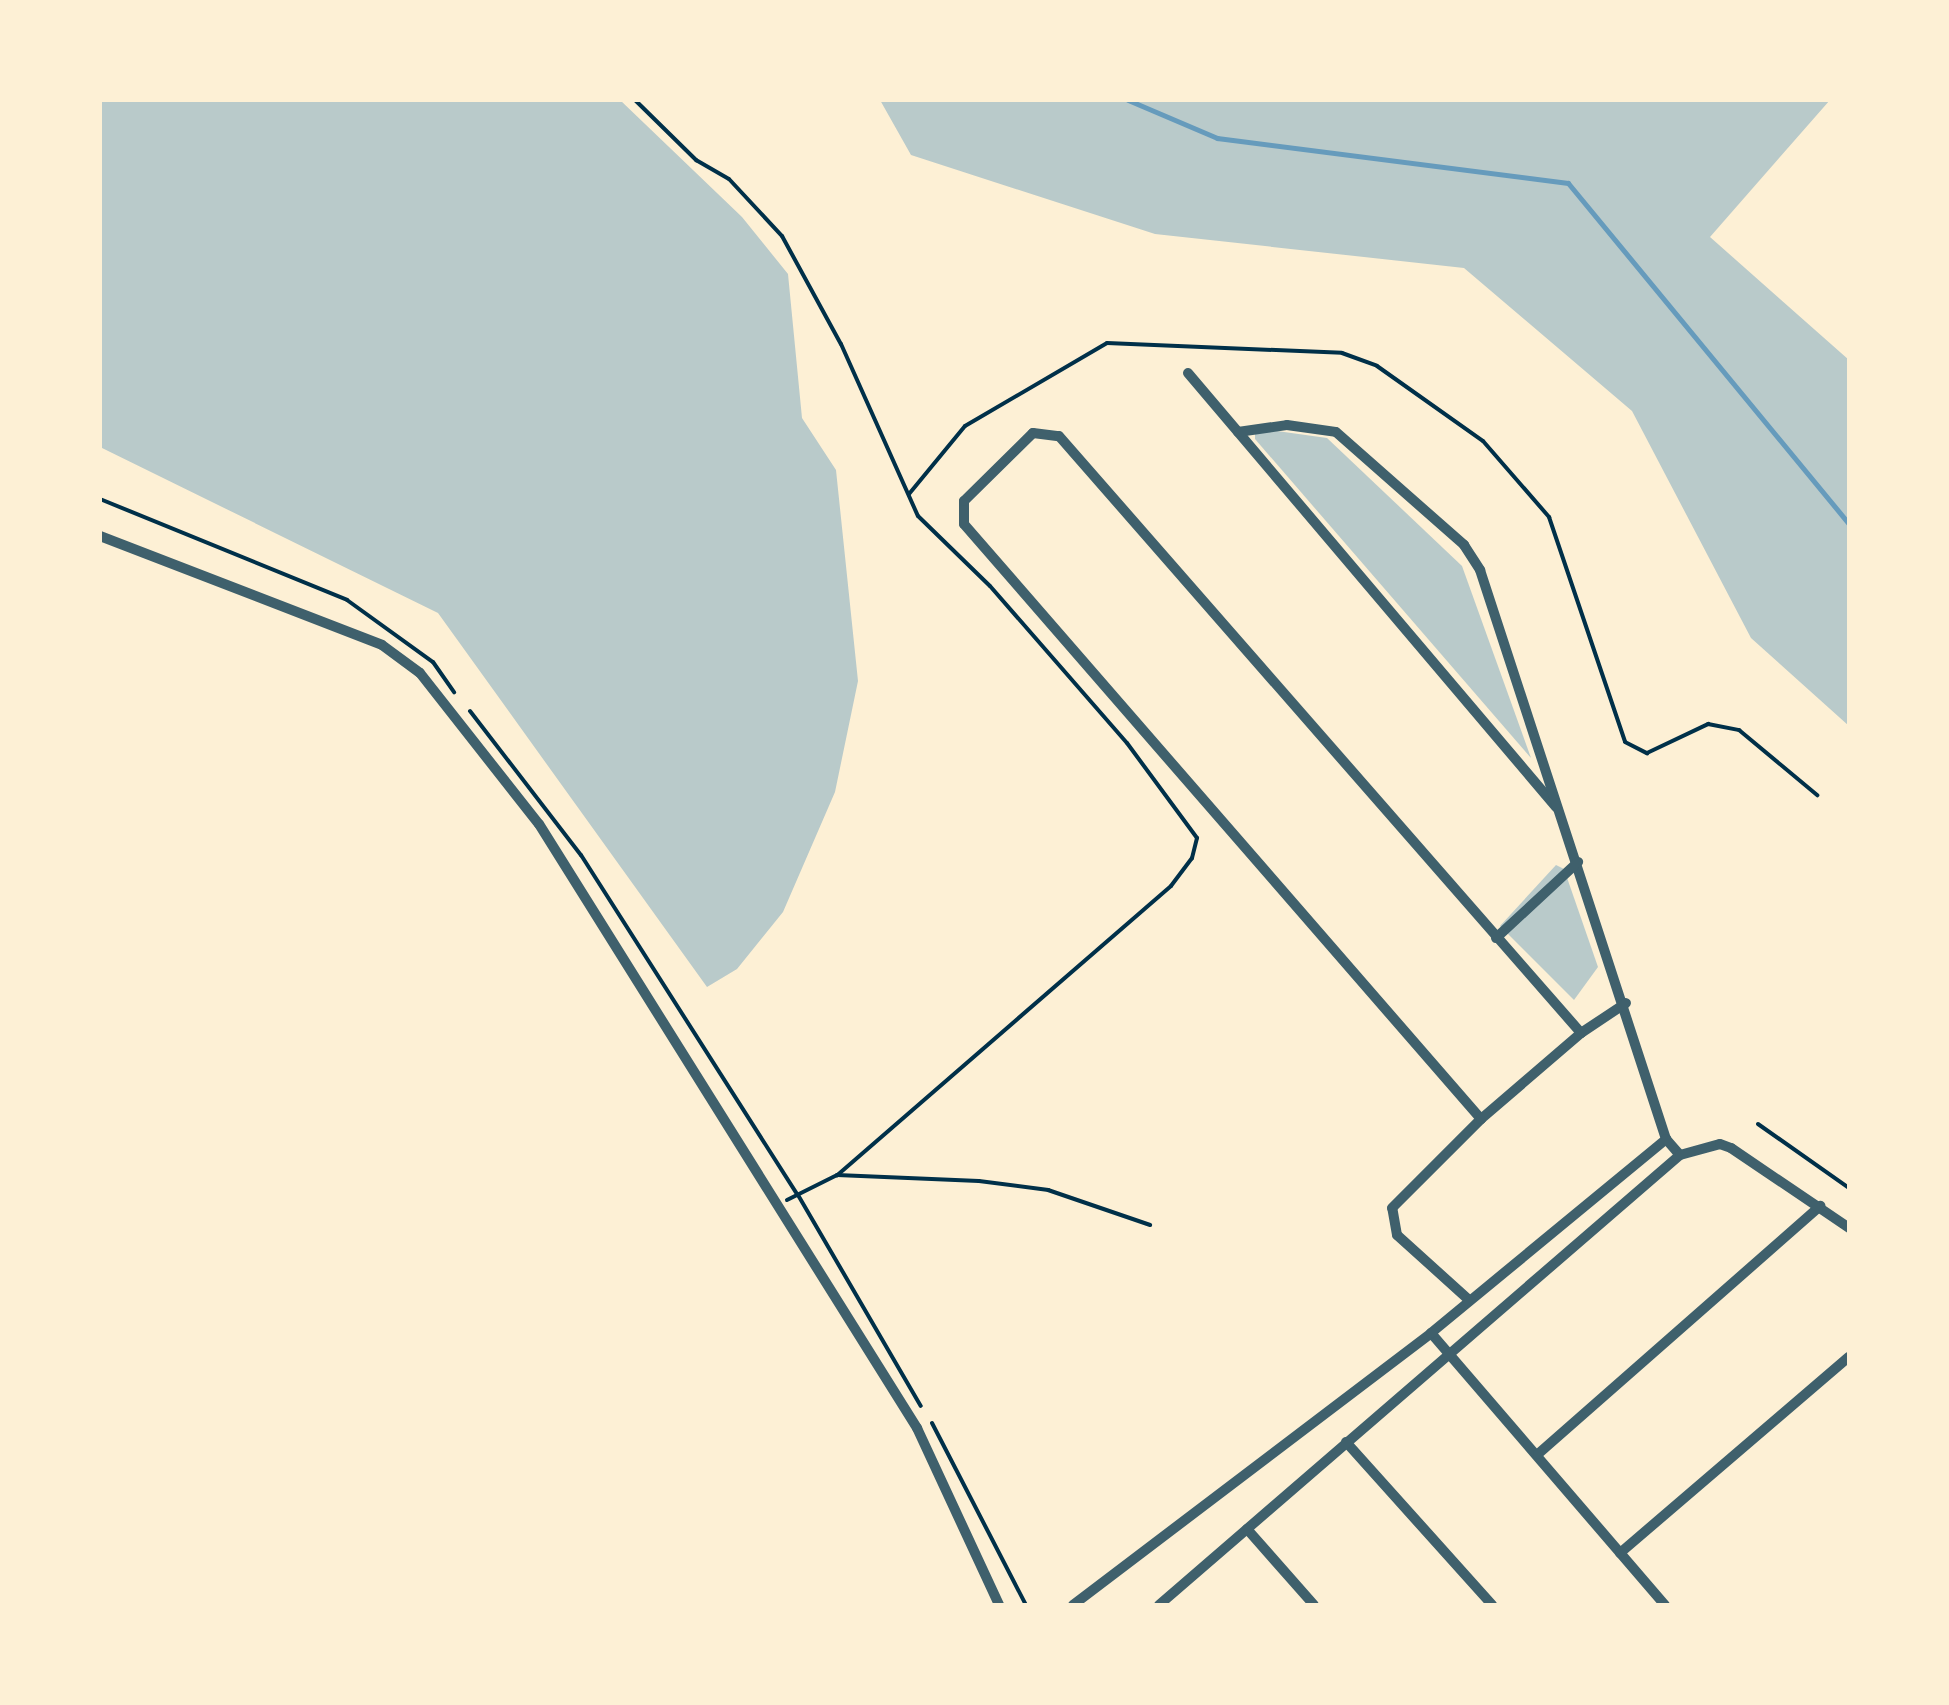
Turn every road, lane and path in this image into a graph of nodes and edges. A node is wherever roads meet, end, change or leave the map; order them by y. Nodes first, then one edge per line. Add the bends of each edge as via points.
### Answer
1 (635, 100) edge
2 (1188, 373) dead end
3 (1238, 432) junction
4 (910, 494) junction
5 (100, 536) edge
6 (1817, 795) dead end
7 (1561, 812) junction
8 (1578, 862) junction
9 (1496, 938) junction
10 (1626, 1003) junction
11 (1581, 1033) junction
12 (1481, 1120) junction
13 (1758, 1124) dead end
14 (1666, 1140) junction
15 (1680, 1154) junction
16 (838, 1176) junction
17 (1849, 1188) edge
18 (777, 1205) junction
19 (1820, 1206) junction
20 (1150, 1225) dead end
21 (1849, 1228) edge
22 (1469, 1300) junction
23 (1431, 1333) junction
24 (1450, 1353) junction
25 (1849, 1357) edge
26 (1346, 1442) junction
27 (1538, 1454) junction
28 (1247, 1529) junction
29 (1620, 1554) junction
30 (999, 1605) edge
31 (1073, 1605) edge
32 (1159, 1605) edge
33 (1314, 1605) edge
34 (1492, 1605) edge
35 (1665, 1605) edge

1 - 4 path via 696,160 729,179 782,236
2 - 3 street
3 - 7 street
3 - 7 street via 1287,424 1336,432 1464,545 1480,570
4 - 6 path via 966,426 1107,343 1342,353 1377,366 1483,441 1549,517 1625,742 1646,753 1708,724 1739,730
4 - 16 path via 918,516 990,586 1127,743 1197,838 1192,858 1171,886
5 - 18 street via 382,645 420,674 539,824
7 - 8 street
8 - 9 street
8 - 10 street
9 - 11 street
9 - 12 street via 1053,432 1034,433 964,500 964,524
10 - 11 street
10 - 14 street
11 - 12 street
12 - 22 street via 1392,1208 1390,1220 1397,1235
13 - 17 path
14 - 15 street
14 - 22 street
15 - 19 street via 1720,1144
15 - 24 street
16 - 18 path
16 - 20 path via 1048,1190
18 - 30 street via 917,1428
19 - 21 street
19 - 27 street
22 - 23 street
23 - 24 street
23 - 31 street
24 - 26 street
24 - 27 street
25 - 29 street
26 - 28 street
26 - 34 street
27 - 29 street
28 - 32 street
28 - 33 street
29 - 35 street

